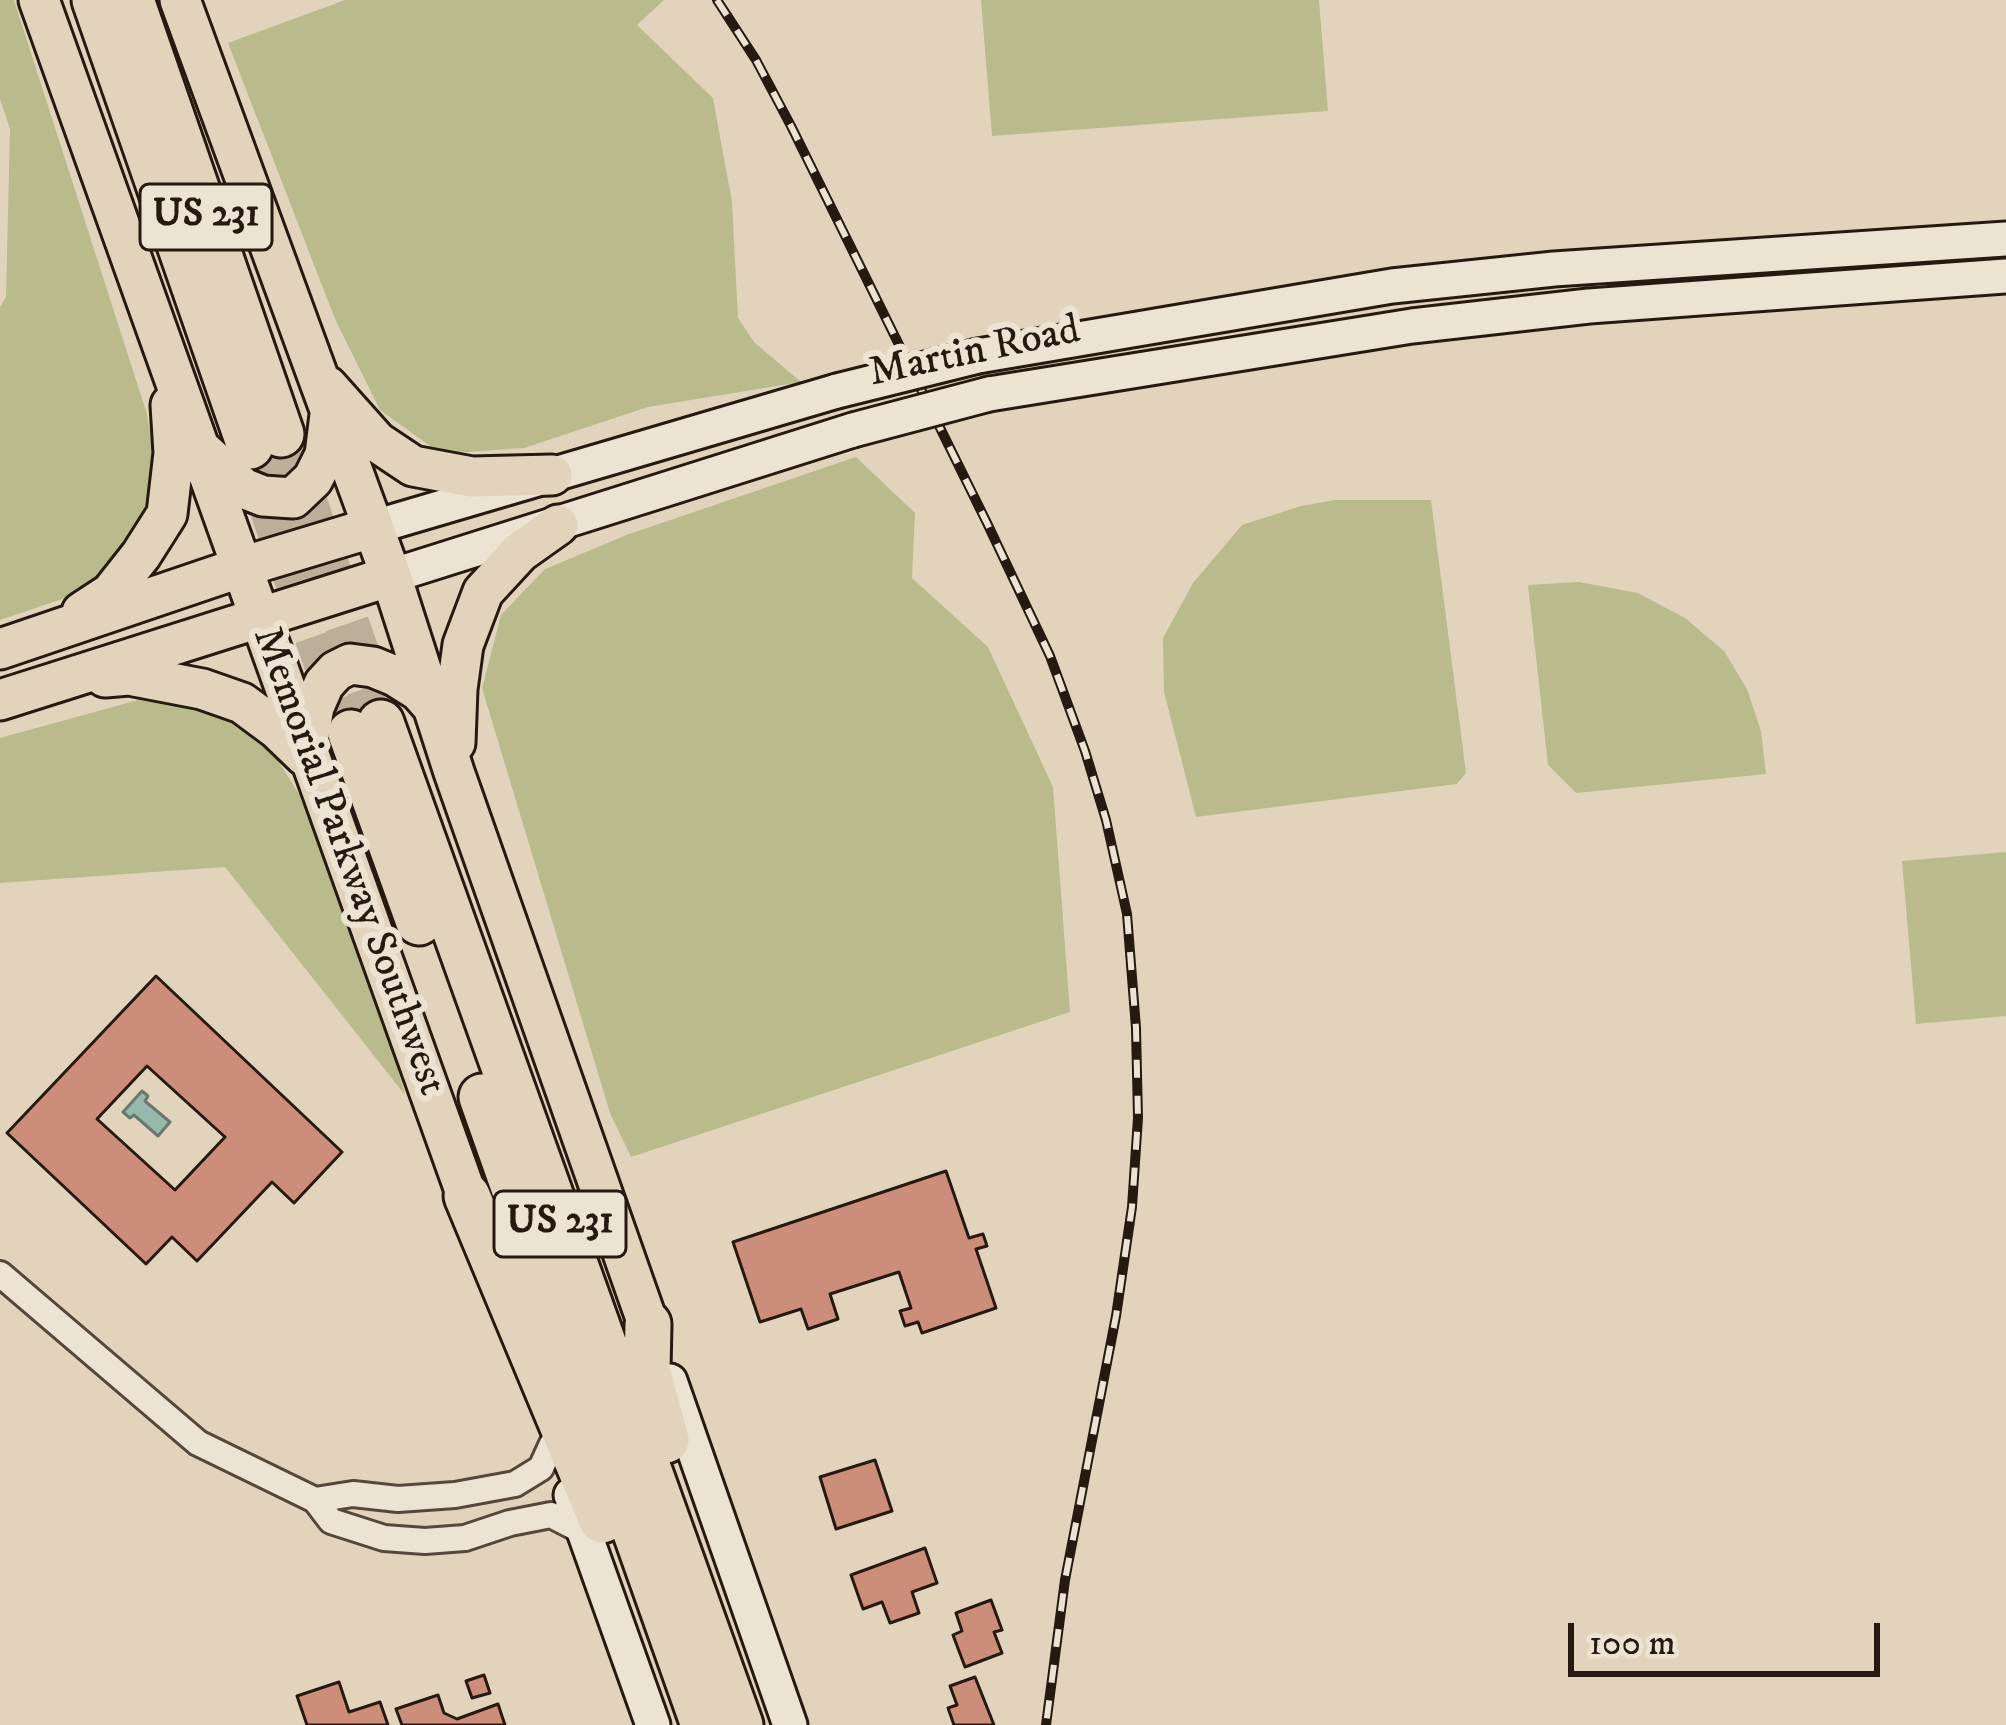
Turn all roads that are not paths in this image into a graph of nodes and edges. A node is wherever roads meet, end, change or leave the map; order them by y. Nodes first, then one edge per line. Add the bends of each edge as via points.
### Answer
1 (39, 0) edge
2 (95, 0) edge
3 (131, 0) edge
4 (180, 0) edge
5 (2006, 239) edge
6 (2006, 276) edge
7 (168, 358) junction
8 (316, 374) junction
9 (330, 414) junction
10 (200, 448) junction
11 (552, 475) junction
12 (558, 525) junction
13 (371, 528) junction
14 (242, 567) junction
15 (391, 576) junction
16 (259, 619) junction
17 (52, 632) junction
18 (0, 649) edge
19 (64, 680) junction
20 (0, 700) edge
21 (433, 707) junction
22 (310, 756) junction
23 (454, 772) junction
24 (467, 1196) junction
25 (0, 1274) edge
26 (648, 1324) junction
27 (552, 1444) junction
28 (315, 1500) junction
29 (584, 1532) junction
30 (653, 1725) edge
31 (694, 1725) edge
32 (704, 1725) edge
33 (742, 1725) edge
34 (790, 1725) edge

1 - 7 main road, Memorial Parkway Southwest
2 - 3 highway, US 231 via 266,440
4 - 8 main road
5 - 11 main road, Martin Road, bridge via 1392,286 978,356
6 - 12 main road, Martin Road, bridge via 1434,323 988,394
7 - 10 main road, Memorial Parkway Southwest
7 - 17 main road via 174,453 167,514 111,593
8 - 9 main road
8 - 11 main road via 377,442 412,466 472,477
9 - 10 main road via 325,455 293,498 243,488
9 - 13 main road
10 - 14 main road, Memorial Parkway Southwest
11 - 13 main road, Martin Road
12 - 15 main road, Martin Road
12 - 23 main road via 484,592 463,645
13 - 14 main road, Martin Road
13 - 15 main road
14 - 16 main road, Memorial Parkway Southwest
14 - 17 main road, Martin Road
15 - 16 main road, Martin Road
15 - 21 main road
16 - 19 main road, Martin Road
16 - 22 main road, Memorial Parkway Southwest
17 - 18 main road, Martin Road
19 - 20 main road, Martin Road
19 - 22 main road via 129,675 202,689 242,703
21 - 22 main road via 395,676 350,664 336,670 314,707
21 - 23 main road
22 - 24 main road, Memorial Parkway Southwest
23 - 26 main road
24 - 27 main road, Memorial Parkway Southwest
24 - 31 highway via 677,1702
25 - 28 street via 198,1443
26 - 33 highway via 647,1370 741,1680
26 - 34 main road
27 - 28 street via 541,1468 515,1484
27 - 29 main road, Memorial Parkway Southwest
28 - 29 street via 331,1521 385,1538 465,1538 551,1515
29 - 30 main road, Memorial Parkway Southwest
32 - 33 highway, Memorial Parkway Southwest / US 231 via 366,728

